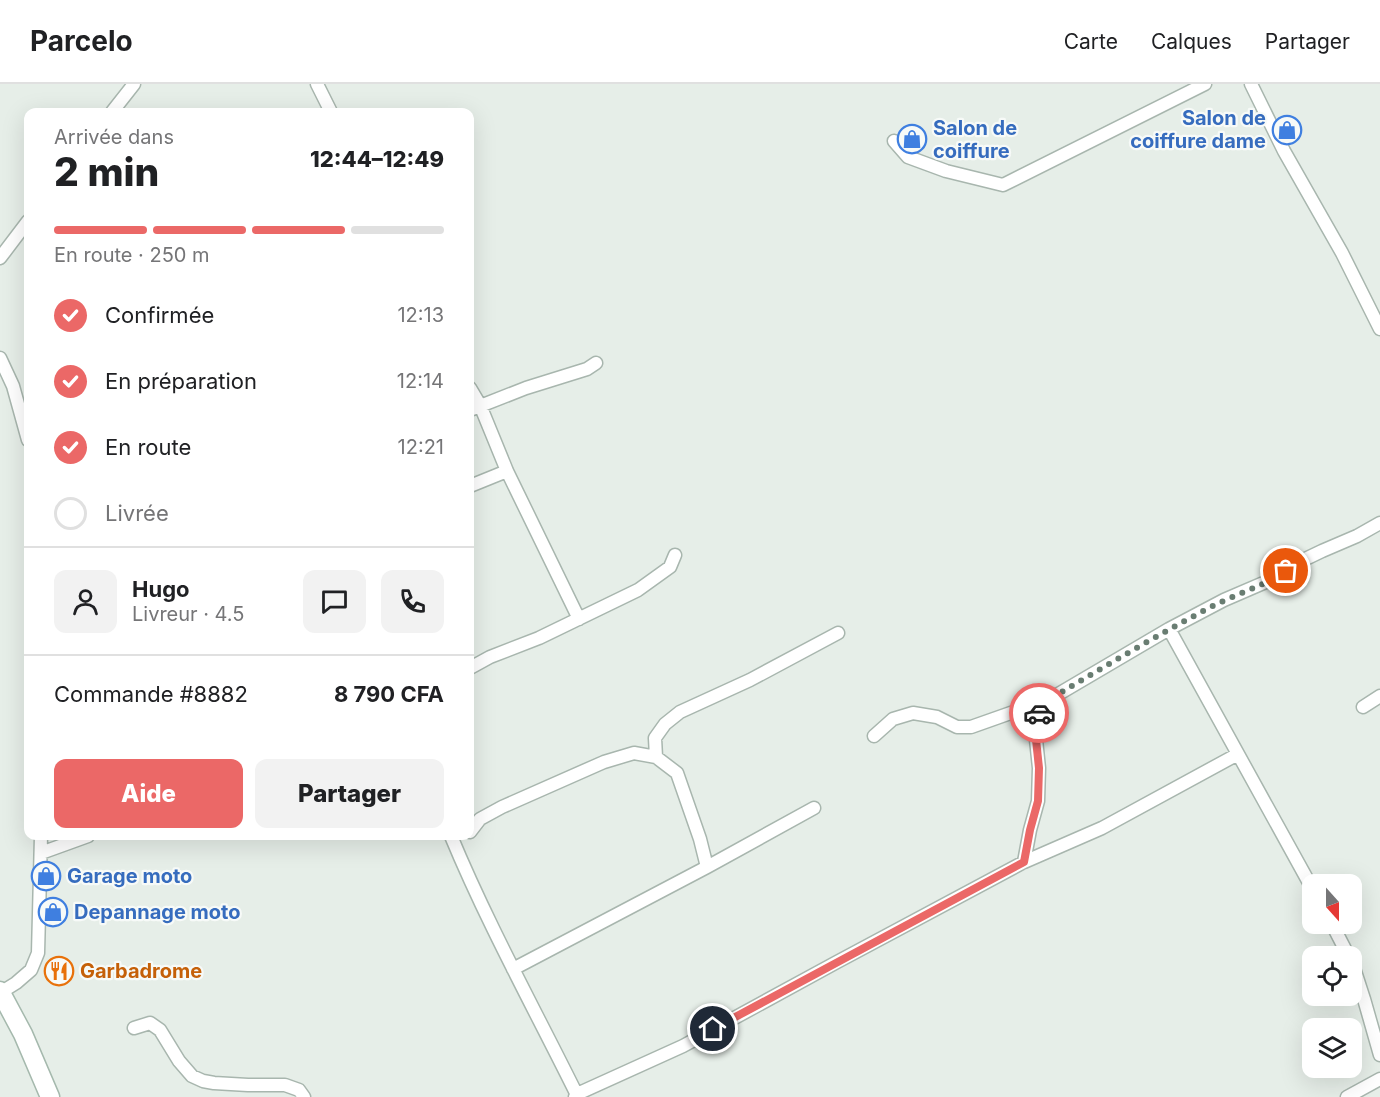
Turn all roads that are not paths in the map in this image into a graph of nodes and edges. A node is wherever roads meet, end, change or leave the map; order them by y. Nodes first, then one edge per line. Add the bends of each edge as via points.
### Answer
1 (134, 84) edge
2 (316, 84) edge
3 (1205, 84) edge
4 (1251, 84) edge
5 (115, 108) edge
6 (329, 108) edge
7 (894, 141) dead end
8 (24, 226) edge
9 (0, 258) edge
10 (1380, 329) edge
11 (0, 358) edge
12 (596, 363) dead end
13 (475, 408) edge
14 (24, 426) edge
15 (507, 471) junction
16 (474, 484) edge
17 (1380, 523) edge
18 (675, 555) dead end
19 (579, 619) junction
20 (1169, 629) junction
21 (838, 633) dead end
22 (474, 666) edge
23 (1380, 696) edge
24 (1050, 699) junction
25 (1363, 707) dead end
26 (874, 736) dead end
27 (1238, 754) junction
28 (656, 757) junction
29 (814, 808) dead end
30 (474, 826) edge
31 (41, 840) edge
32 (77, 840) edge
33 (453, 840) edge
34 (466, 840) edge
35 (41, 853) junction
36 (461, 860) junction
37 (1024, 862) junction
38 (707, 867) junction
39 (1304, 874) edge
40 (513, 969) junction
41 (0, 992) edge
42 (1362, 993) edge
43 (134, 1028) dead end
44 (1380, 1055) edge
45 (1380, 1079) edge
46 (576, 1096) edge
47 (50, 1097) edge
48 (304, 1097) edge
49 (1347, 1097) edge

1 - 5 street
2 - 6 street
3 - 7 street via 1003,185 908,157
4 - 10 street
8 - 9 street
11 - 14 street
12 - 13 street
13 - 15 street
15 - 16 street
15 - 19 street
17 - 20 street
18 - 19 street via 669,567 638,590
19 - 22 street
20 - 24 street
20 - 27 street
21 - 28 street via 680,712 655,738
23 - 25 street
24 - 26 street via 971,727 957,727 937,717 913,713 893,719
24 - 37 street via 1037,717 1038,801
27 - 37 street via 1102,828
27 - 39 street
28 - 30 street via 634,753 604,762 502,807
28 - 38 street via 677,773
29 - 38 street
31 - 35 street
32 - 35 street
33 - 36 street
34 - 36 street
35 - 41 street via 38,953 31,970
36 - 40 street
37 - 46 street via 683,1046
38 - 40 street
40 - 46 street
41 - 47 main road
42 - 44 street
43 - 48 street via 150,1023 160,1030 179,1061 192,1076 203,1081 285,1085 299,1090
45 - 49 street

